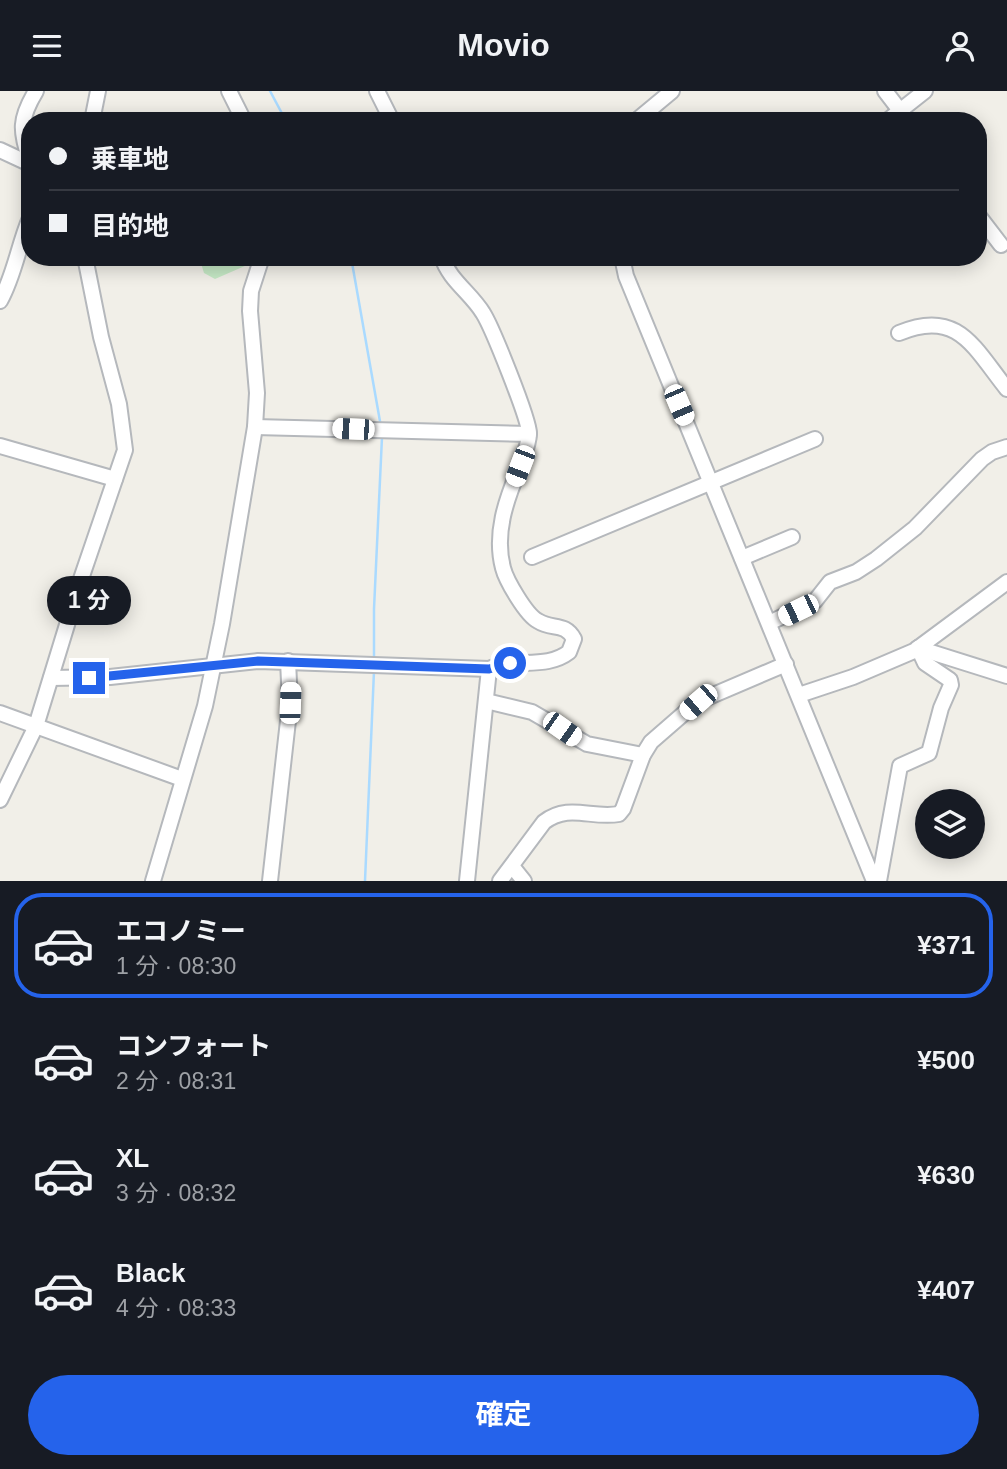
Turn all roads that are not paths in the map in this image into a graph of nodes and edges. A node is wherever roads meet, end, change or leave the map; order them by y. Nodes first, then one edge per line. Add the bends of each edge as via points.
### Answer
1 (36, 91) edge
2 (98, 91) edge
3 (229, 91) edge
4 (377, 91) edge
5 (885, 91) edge
6 (925, 91) edge
7 (670, 92) edge
8 (25, 112) edge
9 (94, 112) edge
10 (240, 112) edge
11 (388, 112) edge
12 (647, 112) edge
13 (902, 112) edge
14 (907, 112) edge
15 (0, 151) edge
16 (21, 159) edge
17 (987, 227) edge
18 (21, 243) edge
19 (1001, 245) dead end
20 (86, 266) edge
21 (259, 266) edge
22 (446, 266) edge
23 (624, 266) edge
24 (0, 301) edge
25 (899, 333) dead end
26 (1007, 389) edge
27 (255, 427) junction
28 (529, 433) junction
29 (815, 439) dead end
30 (0, 446) edge
31 (1007, 447) edge
32 (115, 479) junction
33 (710, 482) junction
34 (792, 537) dead end
35 (532, 557) dead end
36 (742, 558) junction
37 (1007, 583) edge
38 (769, 623) junction
39 (918, 648) junction
40 (288, 661) junction
41 (786, 664) junction
42 (214, 666) junction
43 (489, 669) junction
44 (1007, 676) edge
45 (51, 678) junction
46 (799, 695) junction
47 (486, 701) junction
48 (0, 713) edge
49 (36, 726) junction
50 (643, 755) junction
51 (182, 779) junction
52 (0, 800) edge
53 (512, 866) junction
54 (153, 881) edge
55 (270, 881) edge
56 (467, 881) edge
57 (500, 881) edge
58 (524, 881) edge
59 (877, 881) edge

1 - 8 street
2 - 9 street
3 - 10 street
4 - 11 street
5 - 13 street
6 - 14 street
7 - 12 street
15 - 16 street
17 - 19 street
18 - 24 street via 11,281
20 - 32 street via 124,432 125,450
21 - 27 street via 250,311
22 - 28 street via 485,315
23 - 33 street
25 - 26 street via 927,324 961,332
27 - 28 street
27 - 42 street
28 - 43 street via 504,505 500,533 503,569 523,606 538,622 570,632 573,646 552,660
29 - 33 street
30 - 32 street
31 - 38 street via 982,459 915,528 876,559 830,582 815,601
32 - 45 street
33 - 35 street
33 - 36 street
34 - 36 street
36 - 38 street
37 - 39 street
38 - 41 street
39 - 44 street
39 - 46 street
39 - 59 street via 925,663 951,685 929,753 900,766
40 - 42 street
40 - 43 street
40 - 55 street via 290,703
41 - 46 street
41 - 50 street via 698,702 651,742
42 - 45 street
42 - 51 street
43 - 47 street
45 - 49 street
46 - 59 street
47 - 50 street via 531,712 587,744
47 - 56 street
48 - 49 street
49 - 51 street
49 - 52 street
50 - 53 street via 619,814 552,816
51 - 54 street
53 - 57 street
53 - 58 street

